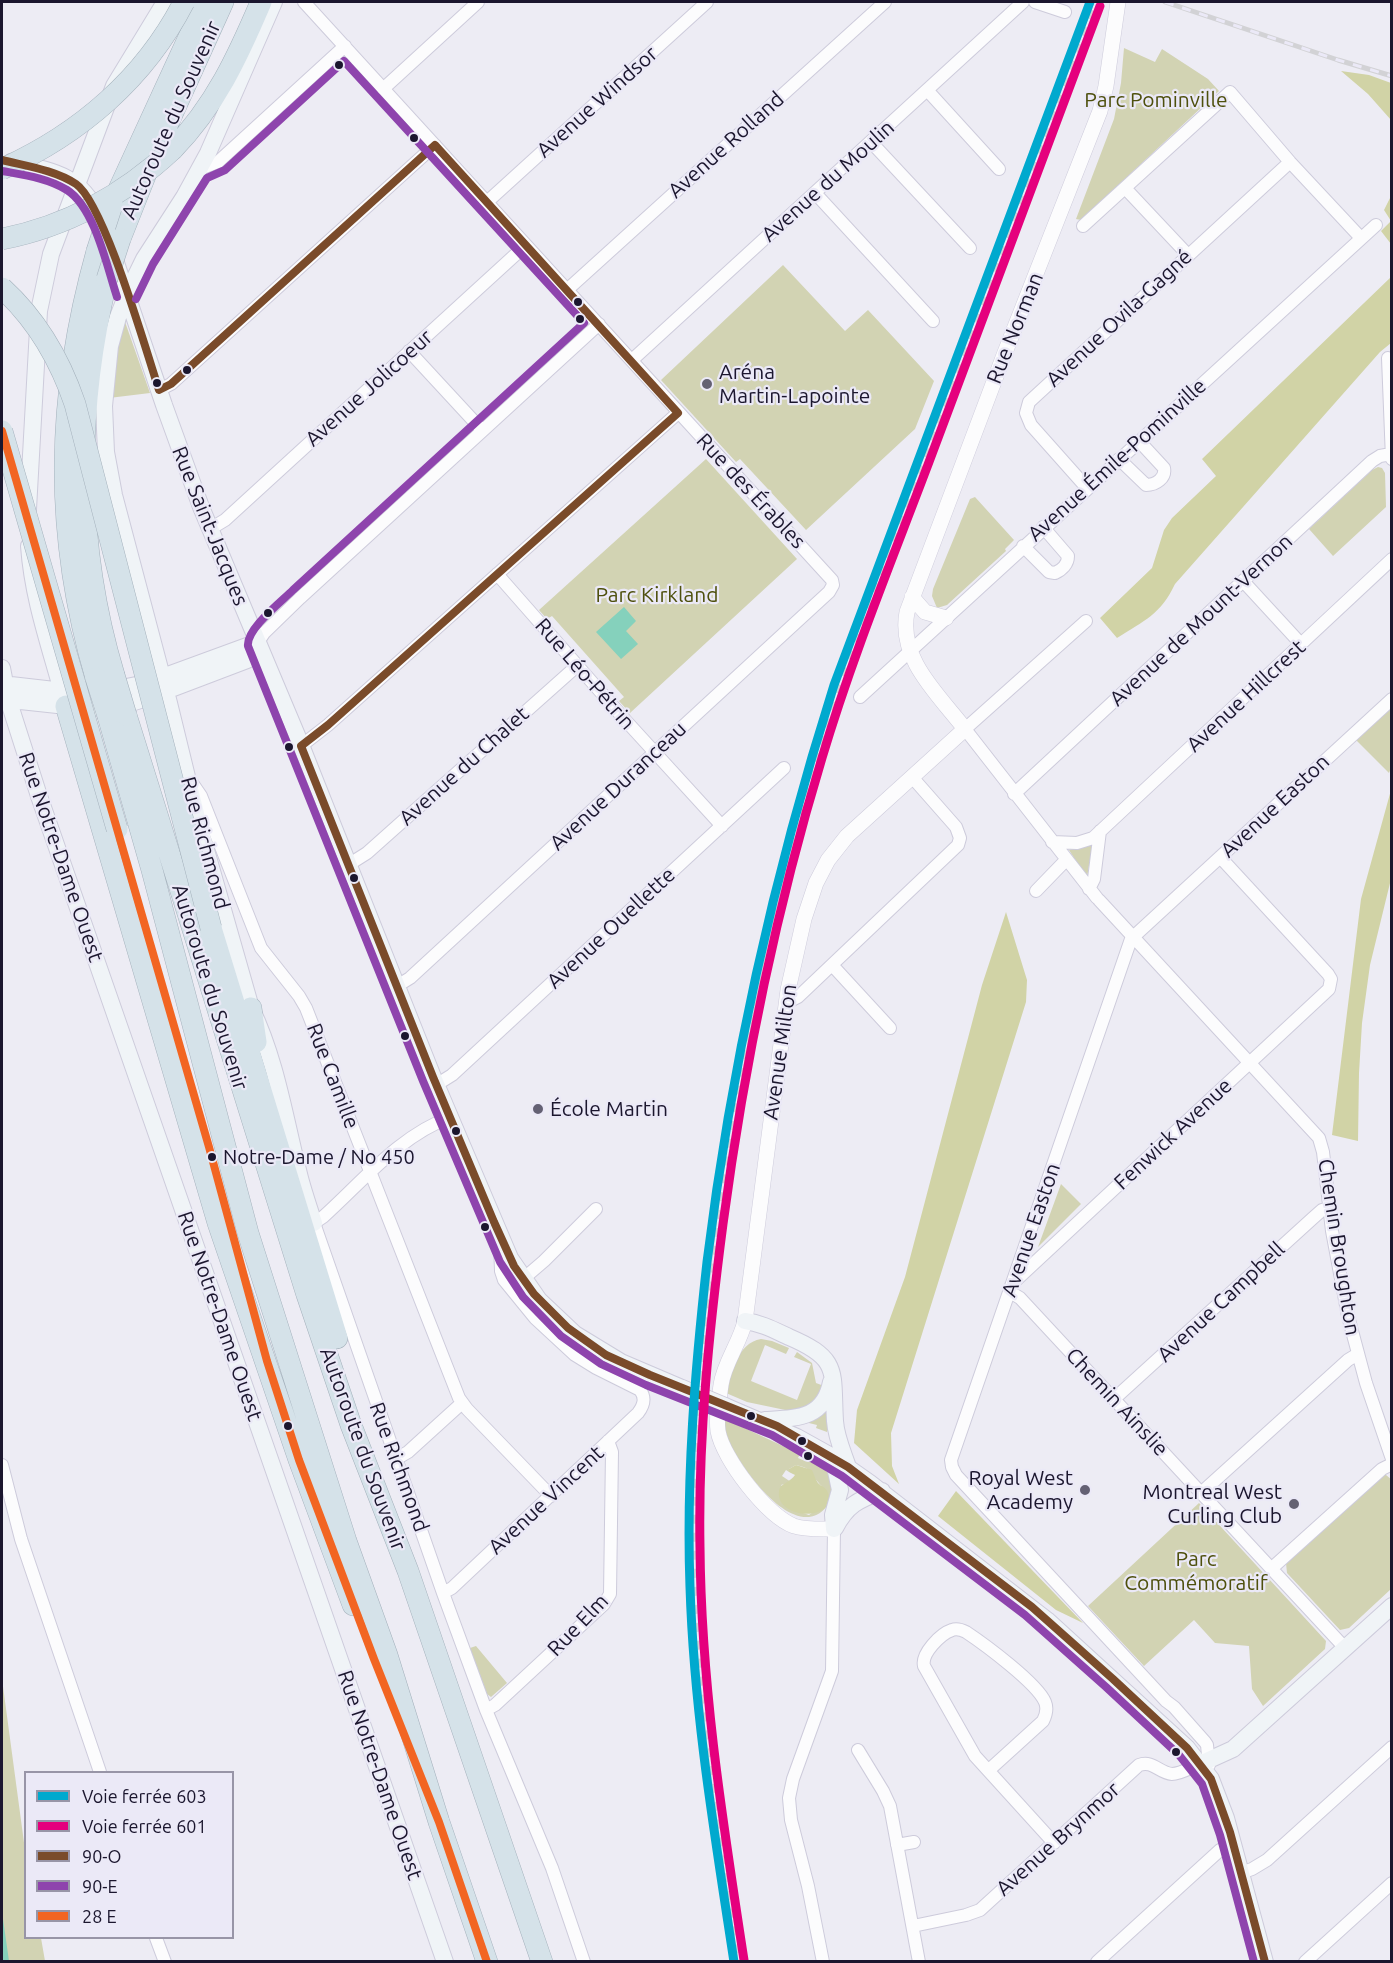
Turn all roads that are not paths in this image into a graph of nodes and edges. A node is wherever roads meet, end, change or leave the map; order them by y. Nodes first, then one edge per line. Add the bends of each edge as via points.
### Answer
1 (165, 2) edge
2 (184, 2) edge
3 (205, 2) edge
4 (223, 2) edge
5 (261, 2) edge
6 (274, 2) edge
7 (304, 2) edge
8 (478, 2) edge
9 (707, 2) edge
10 (885, 2) edge
11 (1023, 2) edge
12 (1035, 2) edge
13 (1118, 2) edge
14 (1065, 12) dead end
15 (345, 46) junction
16 (383, 89) junction
17 (927, 90) junction
18 (871, 142) junction
19 (435, 145) junction
20 (2, 160) edge
21 (1290, 162) junction
22 (2, 169) edge
23 (200, 169) junction
24 (999, 169) dead end
25 (76, 184) junction
26 (1125, 188) junction
27 (815, 193) junction
28 (487, 202) junction
29 (1376, 225) dead end
30 (1083, 226) dead end
31 (1361, 238) junction
32 (2, 239) edge
33 (526, 245) junction
34 (970, 248) dead end
35 (1188, 255) junction
36 (2, 288) edge
37 (568, 290) junction
38 (127, 294) junction
39 (933, 321) dead end
40 (598, 324) junction
41 (409, 351) junction
42 (1388, 358) dead end
43 (632, 360) junction
44 (159, 390) junction
45 (678, 412) junction
46 (482, 430) junction
47 (2, 431) edge
48 (1139, 441) junction
49 (1391, 454) edge
50 (1119, 459) junction
51 (1392, 459) edge
52 (1087, 488) junction
53 (1043, 527) junction
54 (210, 529) junction
55 (1023, 546) junction
56 (1392, 559) edge
57 (497, 574) junction
58 (1243, 581) junction
59 (833, 583) joint
60 (912, 597) junction
61 (946, 618) junction
62 (1086, 621) dead end
63 (258, 642) junction
64 (1301, 644) junction
65 (909, 651) junction
66 (578, 665) junction
67 (105, 677) junction
68 (164, 684) junction
69 (3, 687) edge
70 (860, 697) dead end
71 (64, 698) junction
72 (1392, 699) edge
73 (117, 716) junction
74 (965, 729) junction
75 (301, 746) junction
76 (654, 752) junction
77 (784, 768) dead end
78 (187, 776) junction
79 (912, 777) junction
80 (1014, 794) junction
81 (722, 826) junction
82 (1100, 831) junction
83 (1052, 842) junction
84 (1220, 857) junction
85 (1066, 860) junction
86 (348, 865) junction
87 (1036, 891) dead end
88 (1095, 896) junction
89 (1133, 938) junction
90 (832, 965) junction
91 (397, 986) junction
92 (786, 1000) junction
93 (251, 1008) junction
94 (890, 1028) dead end
95 (1250, 1063) junction
96 (436, 1085) junction
97 (451, 1117) junction
98 (276, 1140) junction
99 (371, 1173) junction
100 (1329, 1208) junction
101 (596, 1209) dead end
102 (314, 1223) junction
103 (500, 1235) junction
104 (523, 1279) junction
105 (1011, 1288) junction
106 (745, 1321) junction
107 (1358, 1354) junction
108 (267, 1361) junction
109 (831, 1372) junction
110 (1114, 1399) junction
111 (644, 1401) joint
112 (462, 1403) junction
113 (763, 1421) junction
114 (608, 1441) junction
115 (832, 1457) junction
116 (396, 1459) junction
117 (1392, 1459) edge
118 (1392, 1464) edge
119 (2, 1465) edge
120 (848, 1467) junction
121 (882, 1491) junction
122 (1201, 1493) junction
123 (551, 1496) junction
124 (834, 1529) junction
125 (1272, 1569) junction
126 (408, 1571) junction
127 (442, 1593) junction
128 (1392, 1606) edge
129 (1345, 1648) junction
130 (486, 1710) junction
131 (1392, 1747) edge
132 (858, 1750) dead end
133 (1204, 1762) junction
134 (989, 1770) junction
135 (99, 1771) edge
136 (439, 1822) junction
137 (914, 1842) dead end
138 (1233, 1842) junction
139 (1053, 1843) junction
140 (897, 1845) junction
141 (1241, 1873) junction
142 (1392, 1883) edge
143 (913, 1926) junction
144 (156, 1939) edge
145 (165, 1962) edge
146 (445, 1962) edge
147 (487, 1962) edge
148 (542, 1962) edge
149 (584, 1962) edge
150 (823, 1962) edge
151 (919, 1962) edge
152 (1097, 1962) edge
153 (1265, 1962) edge
154 (1305, 1962) edge

1 - 25 main road via 114,86
2 - 22 highway, bridge via 153,53 109,100 53,142
3 - 67 highway, Autoroute du Souvenir, bridge via 112,205 84,295 73,351 64,463 72,574 82,630
4 - 67 highway, Autoroute du Souvenir, bridge via 120,239 107,279 90,364 84,416 84,509
5 - 32 highway, bridge via 235,63 209,106 158,164 88,211
6 - 23 main road, Rue Richmond
7 - 15 street, Rue des Érables
8 - 16 street
9 - 28 street, Avenue Windsor
10 - 37 street, Avenue Rolland
11 - 17 street, Avenue du Moulin
12 - 14 street
13 - 60 street, Rue Norman via 1100,111
15 - 16 street, Rue des Érables
15 - 23 street via 218,162
16 - 19 street, Rue des Érables
17 - 18 street, Avenue du Moulin
17 - 24 street
18 - 27 street, Avenue du Moulin
18 - 34 street
19 - 28 street, Rue des Érables
19 - 44 street via 180,376
20 - 25 main road via 50,171
21 - 26 street via 1230,92
21 - 31 street
21 - 35 street, Avenue Ovila-Gagné
23 - 38 main road, Rue Richmond
25 - 38 main road, Rue Saint-Jacques via 93,204
25 - 71 main road via 55,239 41,296 28,491 32,575 41,622
26 - 30 street
26 - 35 street
27 - 39 street
27 - 43 street, Avenue du Moulin
28 - 33 street, Rue des Érables
29 - 31 street, Avenue Émile-Pominville
31 - 48 street, Avenue Émile-Pominville
33 - 37 street, Rue des Érables
33 - 41 street, Avenue Jolicoeur
35 - 52 street, Avenue Ovila-Gagné via 1027,405 1031,425
36 - 98 highway, bridge via 47,343 75,404 211,928
37 - 40 street, Rue des Érables
38 - 44 main road, Rue Saint-Jacques
38 - 68 main road, Rue Richmond via 115,326 106,374 106,452 116,505
40 - 43 street, Rue des Érables
40 - 46 street
41 - 46 street
41 - 54 street, Avenue Jolicoeur via 225,520
42 - 49 street
43 - 45 street, Rue des Érables
44 - 54 main road, Rue Saint-Jacques
45 - 57 street
45 - 59 street, Rue des Érables
46 - 63 street
47 - 108 highway, bridge
48 - 50 street, Avenue Émile-Pominville
48 - 50 street via 1164,468 1159,481 1146,485
49 - 51 street
49 - 58 street, Avenue de Mount-Vernon via 1372,461
50 - 52 street, Avenue Émile-Pominville
52 - 53 street, Avenue Émile-Pominville
53 - 55 street, Avenue Émile-Pominville
53 - 55 street via 1067,554 1063,568 1049,572
54 - 63 main road, Rue Saint-Jacques
55 - 61 street, Avenue Émile-Pominville
56 - 64 street, Avenue Hillcrest
57 - 66 street, Rue Léo-Pétrin
57 - 75 street
58 - 64 street
58 - 80 street, Avenue de Mount-Vernon
59 - 76 street, Avenue Duranceau via 829,592
60 - 61 street via 925,612
60 - 65 street, Rue Norman via 905,629
61 - 65 street, Avenue Émile-Pominville
62 - 74 street, Avenue Milton
63 - 68 main road
63 - 75 main road, Rue Saint-Jacques
64 - 82 street, Avenue Hillcrest
65 - 70 street, Avenue Émile-Pominville
65 - 74 street via 918,669
66 - 76 street, Rue Léo-Pétrin
66 - 86 street, Avenue du Chalet via 367,853
67 - 73 highway, Autoroute du Souvenir, bridge
68 - 71 main road via 133,703 108,708
68 - 78 main road, Rue Richmond
69 - 71 main road
69 - 146 main road, Rue Notre-Dame Ouest
71 - 108 highway via 218,1223
72 - 84 street, Avenue Easton
73 - 126 highway, Autoroute du Souvenir via 351,1425
73 - 136 highway, Autoroute du Souvenir via 152,870 248,1233
74 - 79 street, Avenue Milton
74 - 80 street
75 - 86 main road, Rue Saint-Jacques
76 - 81 street, Rue Léo-Pétrin
76 - 91 street, Avenue Duranceau
77 - 81 street, Avenue Ouellette
78 - 93 main road, Rue Richmond
78 - 99 street, Rue Camille via 200,793 261,948 304,1005
79 - 90 street via 956,827 958,845
79 - 92 street, Avenue Milton via 842,840 823,867 807,909
80 - 83 street
81 - 96 street, Avenue Ouellette via 452,1075
82 - 83 street, Avenue Hillcrest via 1084,842
82 - 88 street
83 - 85 street
84 - 89 street, Avenue Easton
84 - 95 street, Fenwick Avenue via 1331,977 1327,992
85 - 87 street
85 - 88 street
86 - 91 main road, Rue Saint-Jacques
88 - 89 street, Chemin Broughton
89 - 95 street, Chemin Broughton
89 - 105 street, Avenue Easton
90 - 92 street via 798,997
90 - 94 street
91 - 96 main road, Rue Saint-Jacques
92 - 106 street, Avenue Milton
93 - 98 highway
93 - 102 main road, Rue Richmond via 273,1065
95 - 100 street, Chemin Broughton via 1319,1138
95 - 105 street, Fenwick Avenue
96 - 97 main road, Rue Saint-Jacques
97 - 99 street via 414,1134
97 - 103 main road, Rue Saint-Jacques
98 - 126 highway
99 - 102 street
99 - 112 street, Rue Camille
100 - 107 street, Chemin Broughton via 1341,1284
100 - 110 street, Avenue Campbell via 1312,1218
101 - 104 street
102 - 116 street, Rue Richmond
103 - 104 main road, Rue Saint-Jacques
103 - 111 street, Rue Saint-Jacques via 502,1276 526,1309 575,1355 640,1390
104 - 113 main road, Rue Saint-Jacques, bridge via 552,1314 595,1348 633,1368
105 - 110 street, Chemin Ainslie
105 - 133 street, Avenue Easton via 952,1457 953,1470 1207,1745
106 - 109 main road via 766,1326 815,1349
106 - 124 street, Avenue Milton via 722,1381 720,1439 740,1473 775,1514 799,1527
107 - 117 street, Chemin Broughton
107 - 122 street
108 - 136 highway via 299,1460
109 - 113 main road via 829,1391 815,1410 799,1417
109 - 120 main road via 836,1390 836,1430
110 - 122 street, Chemin Ainslie
111 - 114 street, Avenue Vincent via 635,1416
112 - 116 street
112 - 123 street, Rue Camille
113 - 115 main road, Rue Saint-Jacques
114 - 123 street, Avenue Vincent
114 - 130 street, Rue Elm via 612,1452 610,1594 596,1612 495,1706
115 - 120 main road, Rue Saint-Jacques
115 - 124 main road via 840,1490 833,1515
116 - 127 street, Rue Richmond
118 - 125 street
119 - 135 street via 21,1539
120 - 121 main road, Rue Saint-Jacques
121 - 124 main road via 855,1503
121 - 133 main road, Rue Saint-Jacques via 1047,1620
122 - 125 street, Chemin Ainslie
123 - 127 street, Avenue Vincent
124 - 150 street via 832,1671 792,1779 789,1798
125 - 129 street, Chemin Ainslie
126 - 148 highway, Autoroute du Souvenir
127 - 130 street, Rue Richmond
128 - 129 main road
129 - 133 main road via 1233,1749
130 - 149 street, Rue Richmond via 552,1868
131 - 141 street via 1267,1860
132 - 140 street via 888,1801
133 - 138 main road, Rue Saint-Jacques
133 - 139 street, Avenue Brynmor via 1173,1774 1142,1764
134 - 134 street via 967,1744 923,1664 929,1649 954,1630 966,1632 1015,1670 1046,1705 1043,1721
134 - 139 street
136 - 147 highway, Autoroute du Souvenir
137 - 140 street
138 - 141 main road, Rue Saint-Jacques
138 - 152 street
139 - 143 street, Avenue Brynmor via 975,1912
140 - 143 street
141 - 153 main road, Rue Saint-Jacques
142 - 154 street
143 - 151 street
144 - 145 street

